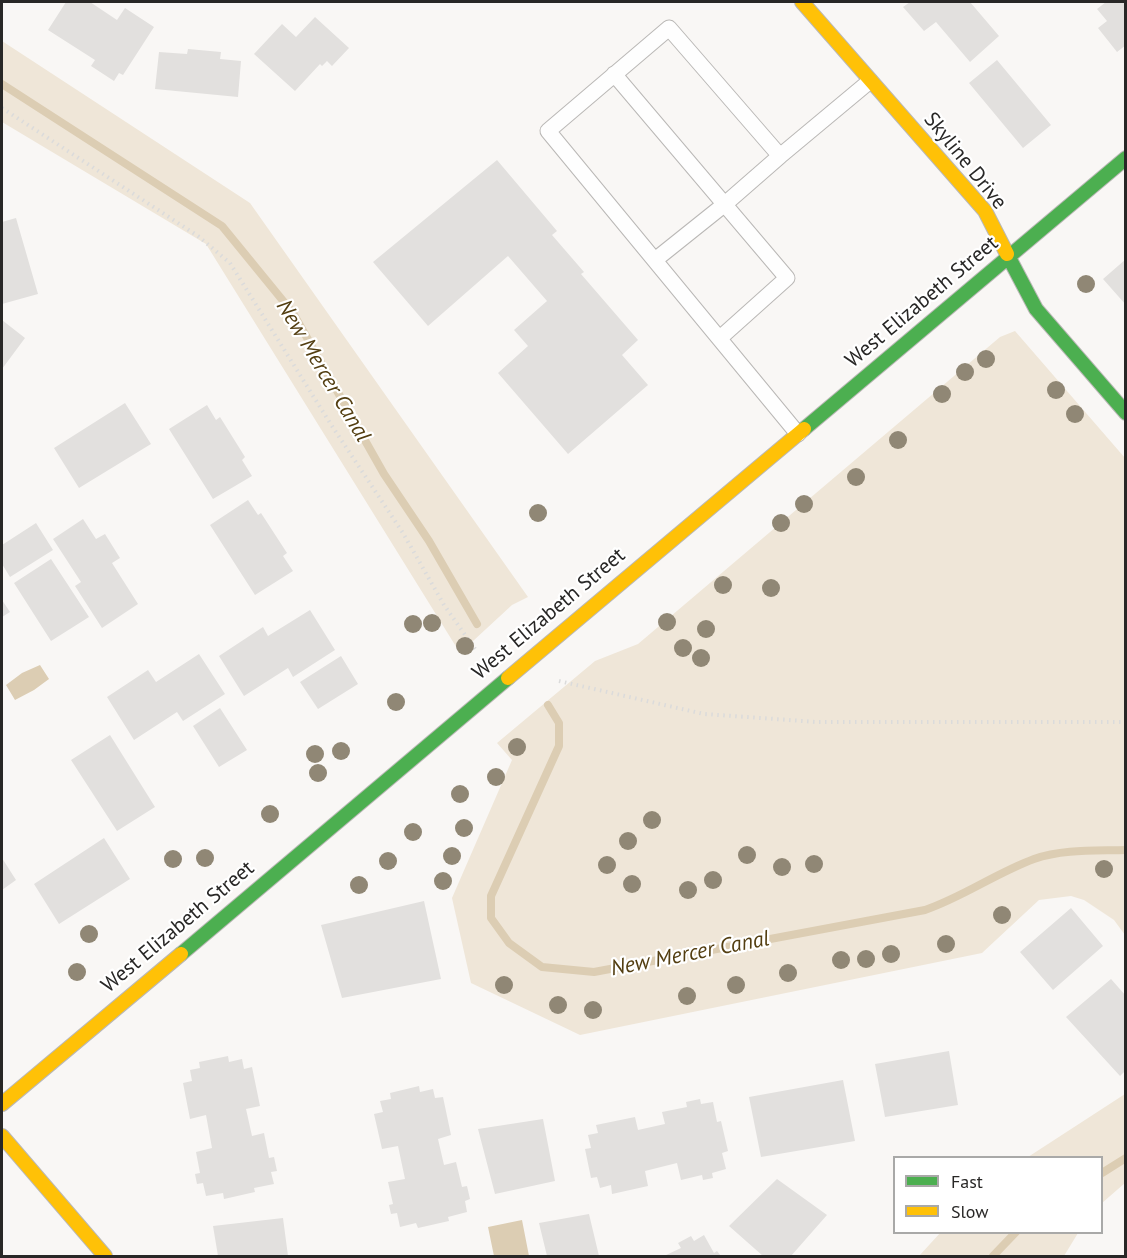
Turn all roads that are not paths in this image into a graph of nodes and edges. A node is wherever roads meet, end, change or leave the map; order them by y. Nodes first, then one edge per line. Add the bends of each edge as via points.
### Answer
1 (802, 2) edge
2 (614, 74) junction
3 (870, 81) junction
4 (780, 156) junction
5 (1125, 158) edge
6 (725, 204) junction
7 (1009, 257) junction
8 (656, 260) junction
9 (720, 338) junction
10 (1125, 413) edge
11 (798, 434) junction
12 (2, 1104) edge
13 (2, 1136) edge
14 (105, 1257) edge

1 - 3 main road, Skyline Drive
2 - 4 lane via 669,28
2 - 6 lane
2 - 8 lane via 548,130
3 - 4 lane
3 - 7 main road, Skyline Drive via 985,211
4 - 6 lane
5 - 7 main road, West Elizabeth Street
6 - 8 lane
6 - 9 lane via 787,278
7 - 10 main road, Skyline Drive via 1036,309
7 - 11 main road, West Elizabeth Street
8 - 9 lane
9 - 11 lane
11 - 12 main road, West Elizabeth Street
13 - 14 main road

